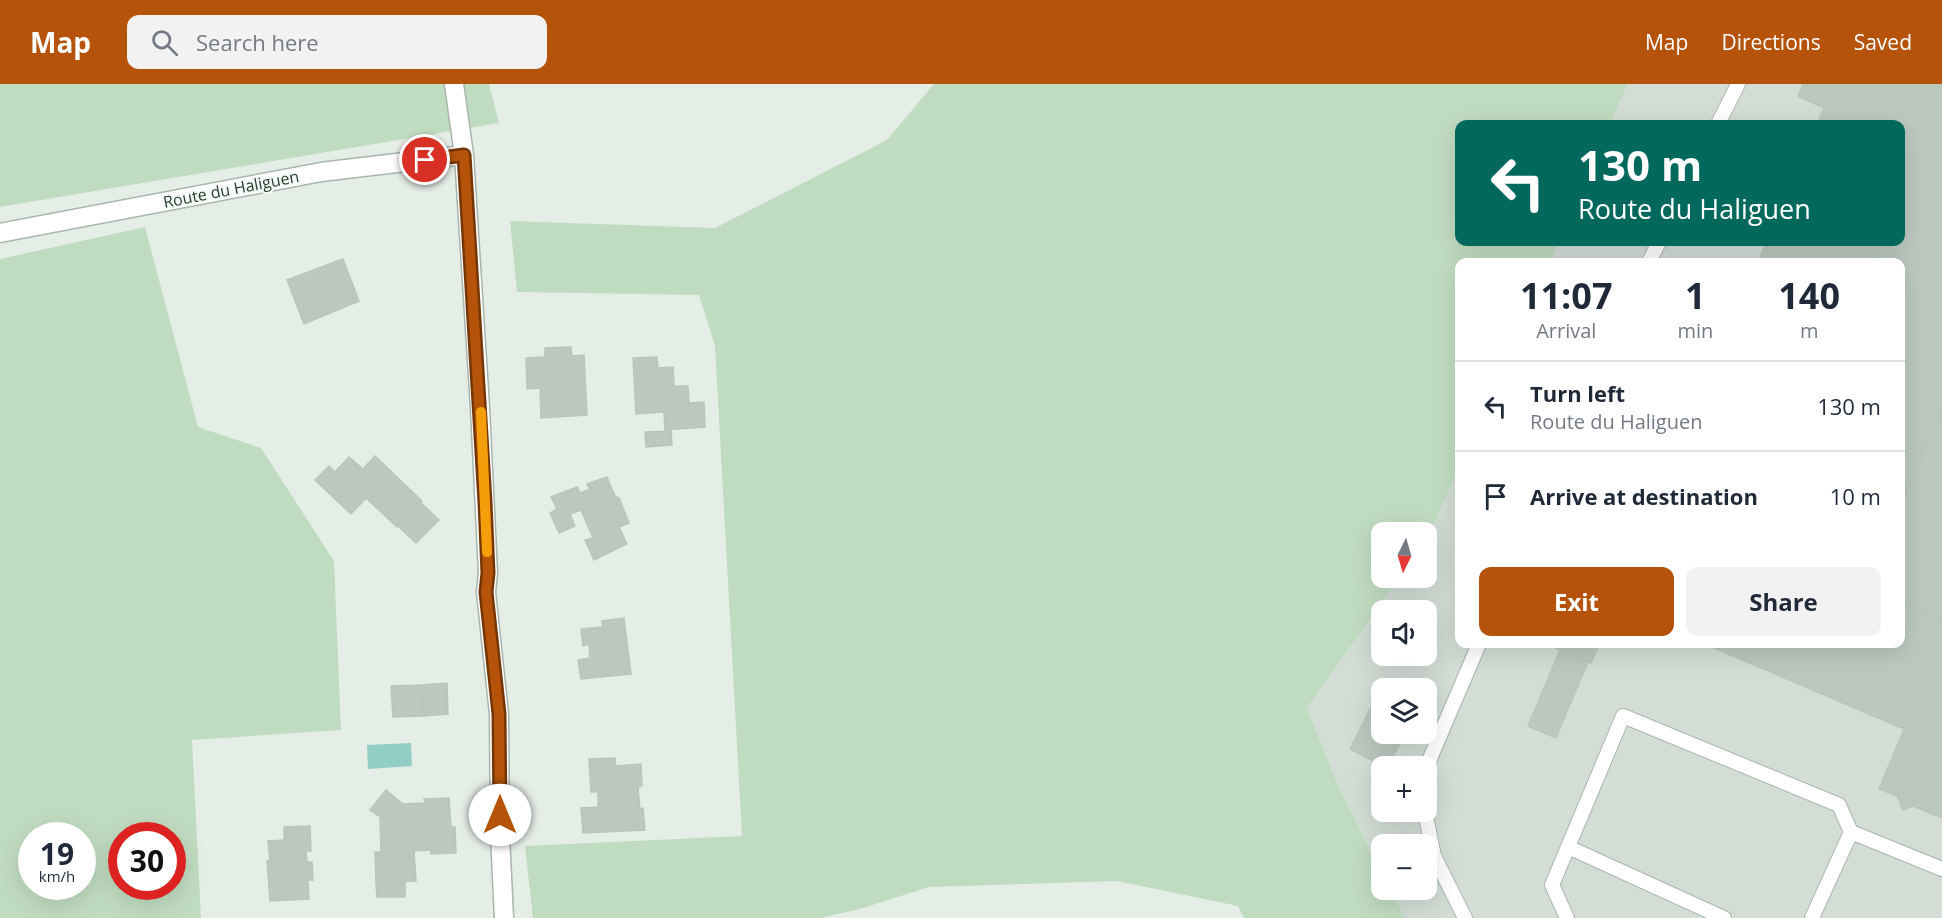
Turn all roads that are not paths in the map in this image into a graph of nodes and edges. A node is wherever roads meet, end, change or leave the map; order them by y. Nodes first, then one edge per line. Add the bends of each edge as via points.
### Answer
1 (454, 84) edge
2 (1738, 84) edge
3 (1720, 120) edge
4 (464, 155) junction
5 (0, 232) edge
6 (1477, 648) edge
7 (1431, 756) edge
8 (1427, 822) edge
9 (1851, 832) junction
10 (1568, 847) junction
11 (1942, 869) edge
12 (504, 918) edge
13 (1465, 918) edge
14 (1567, 918) edge
15 (1724, 918) edge
16 (1812, 918) edge

1 - 4 street
2 - 3 lane
4 - 5 street, Route du Haliguen via 321,172
4 - 12 street via 485,502 486,592 499,714
6 - 7 lane
8 - 13 lane via 1434,856
9 - 10 lane via 1839,805 1623,716
9 - 11 lane
9 - 16 lane
10 - 14 lane via 1552,885
10 - 15 lane

